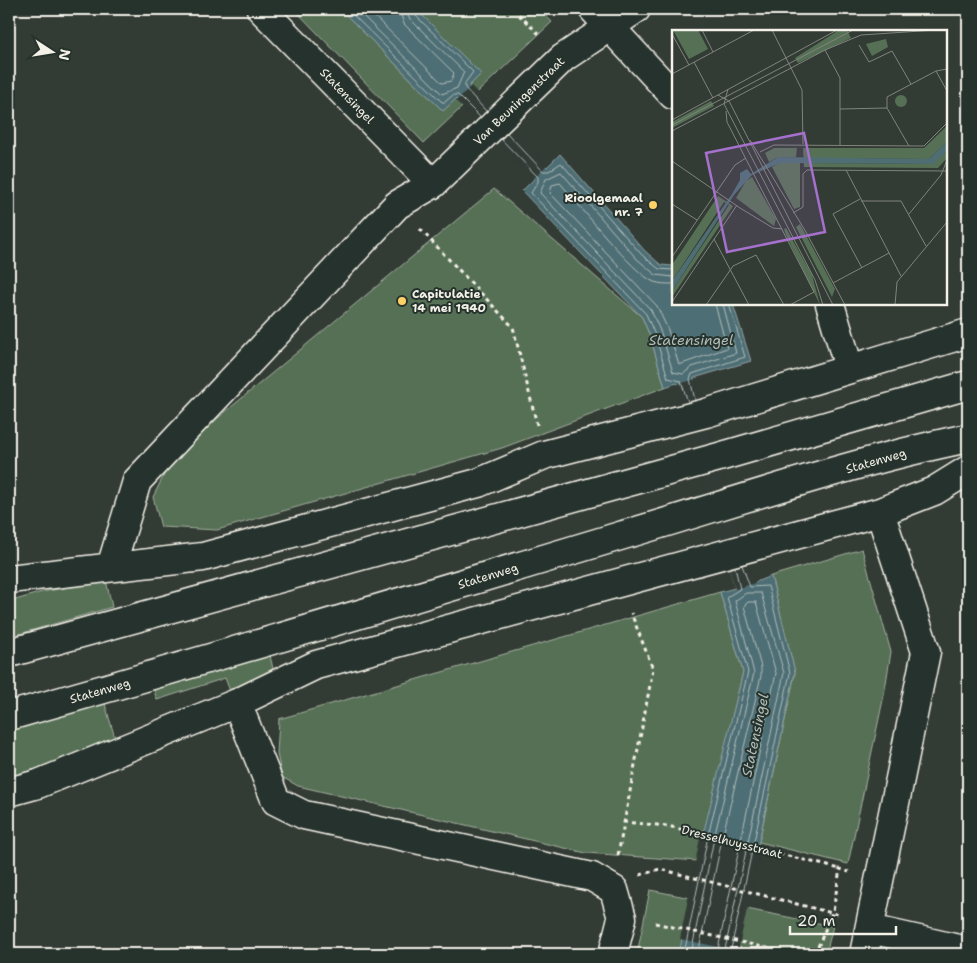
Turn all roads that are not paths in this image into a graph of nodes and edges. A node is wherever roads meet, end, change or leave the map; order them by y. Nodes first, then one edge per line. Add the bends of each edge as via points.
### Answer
1 (261, 9) edge
2 (636, 9) edge
3 (601, 18) edge
4 (672, 94) edge
5 (432, 184) junction
6 (830, 305) edge
7 (968, 333) edge
8 (849, 368) junction
9 (968, 386) edge
10 (968, 438) edge
11 (968, 470) edge
12 (880, 512) junction
13 (110, 567) junction
14 (9, 579) edge
15 (9, 653) edge
16 (237, 703) junction
17 (9, 716) edge
18 (9, 792) edge
19 (867, 942) edge
20 (968, 951) edge
21 (613, 954) edge

1 - 5 street, Statensingel
2 - 3 street, Van Beuningenstraat
3 - 4 street
3 - 5 street, Van Beuningenstraat
5 - 13 street via 397,205 137,481
6 - 8 street
7 - 8 street
8 - 13 street via 695,415 544,455 478,484 203,557
9 - 15 street
10 - 17 street, Statenweg via 921,448
11 - 12 street via 934,492
12 - 16 street via 316,665
12 - 19 street via 926,652
13 - 14 street
16 - 18 street via 38,784
16 - 21 street via 276,800 304,815 592,877 614,890 622,918
19 - 20 street

